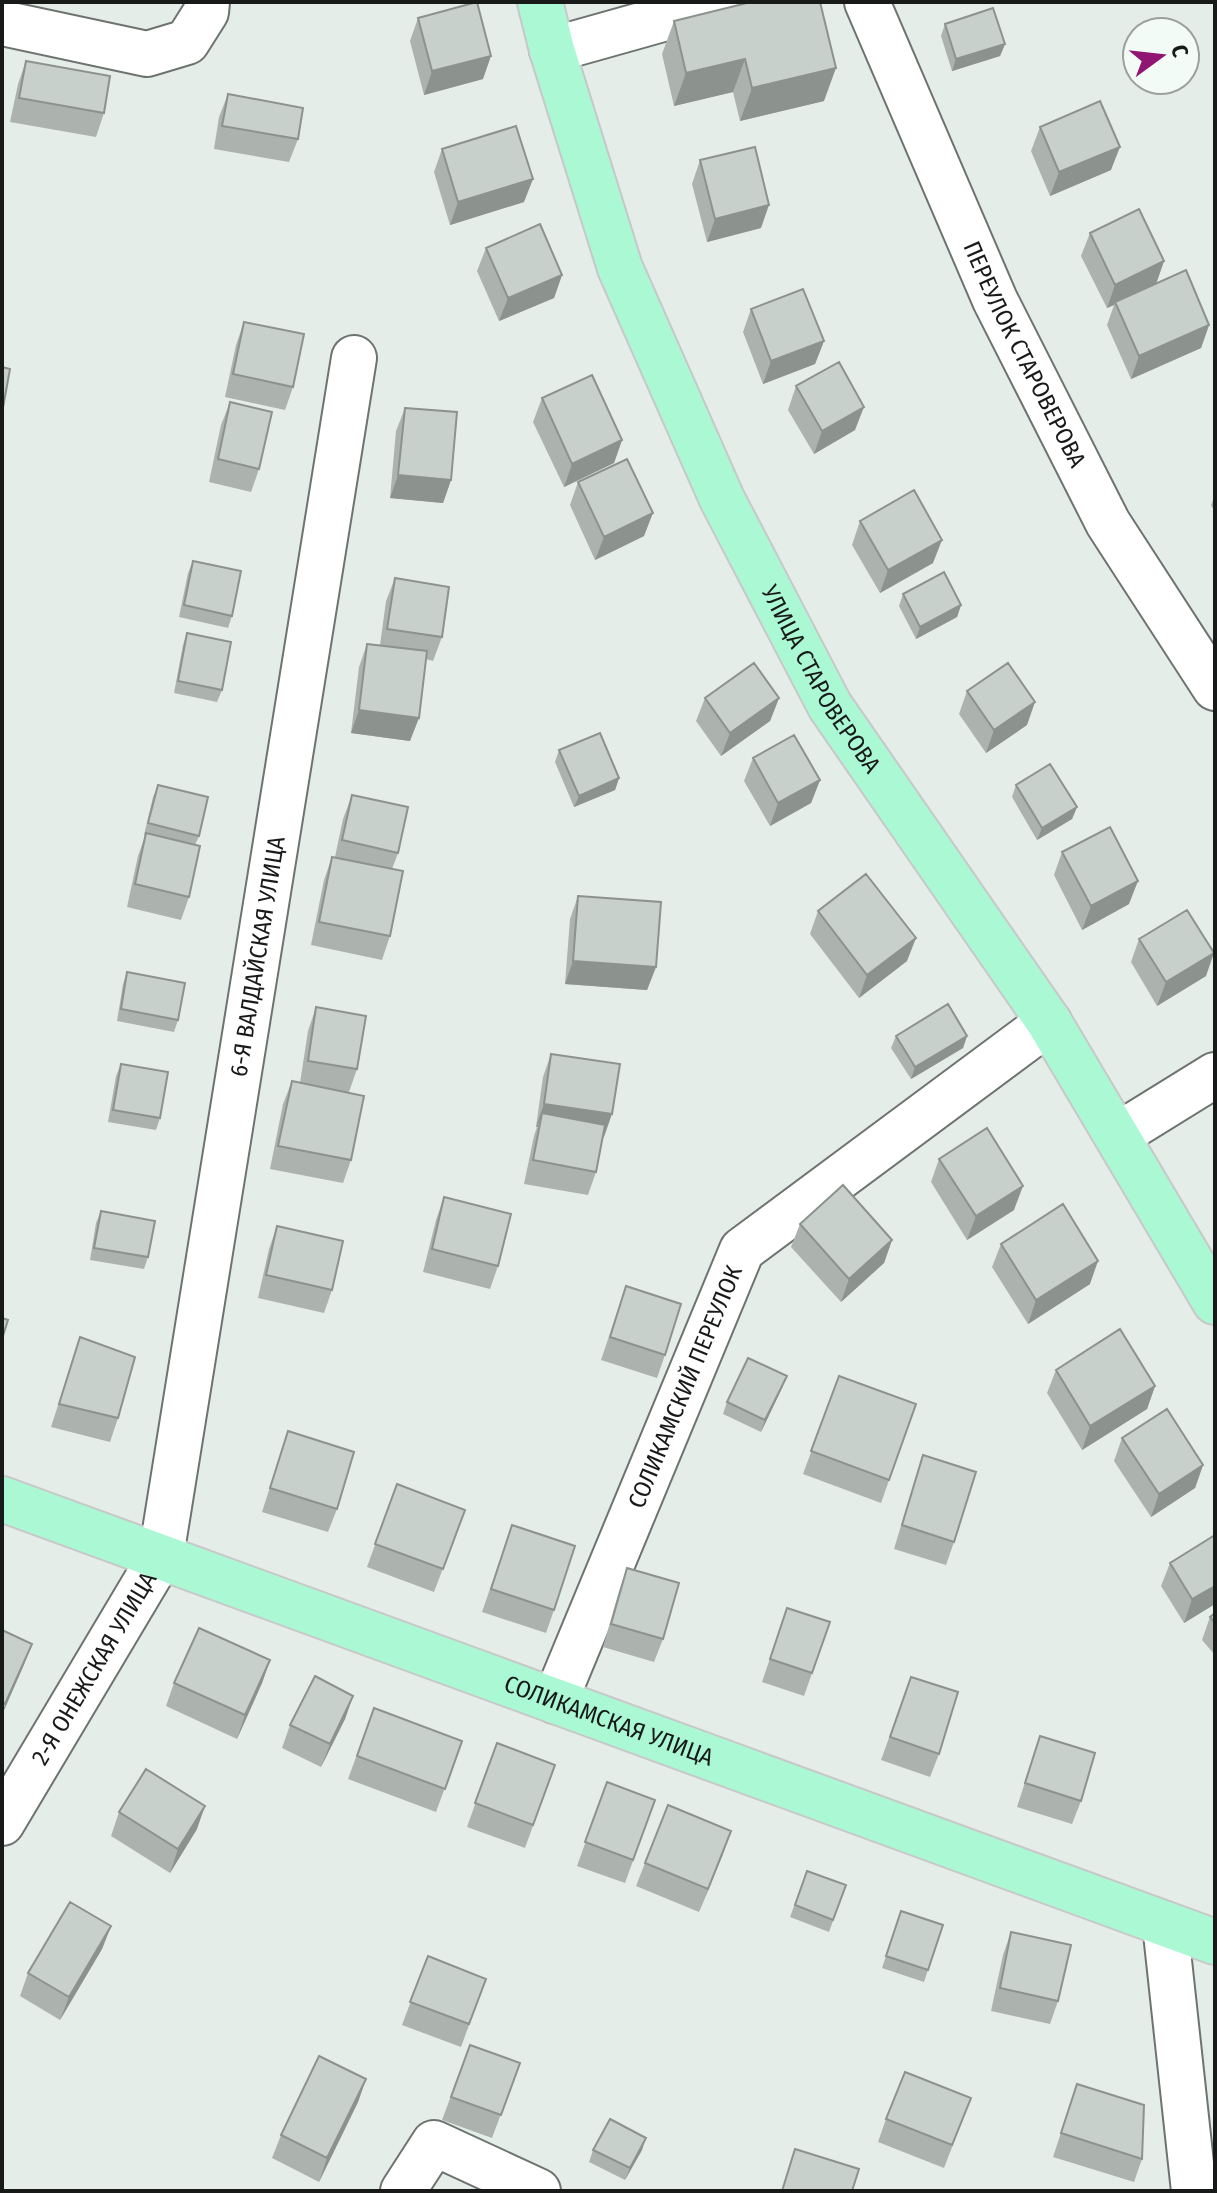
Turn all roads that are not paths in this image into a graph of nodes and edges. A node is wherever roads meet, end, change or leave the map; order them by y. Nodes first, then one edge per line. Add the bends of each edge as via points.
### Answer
1 (207, 2) edge
2 (540, 2) edge
3 (723, 2) edge
4 (867, 2) edge
5 (2, 23) edge
6 (552, 50) junction
7 (354, 358) dead end
8 (1215, 688) edge
9 (1049, 1022) junction
10 (1215, 1075) edge
11 (1118, 1135) junction
12 (1215, 1302) edge
13 (2, 1499) edge
14 (161, 1556) junction
15 (555, 1701) junction
16 (2, 1823) edge
17 (1165, 1924) junction
18 (1215, 1942) edge
19 (403, 2191) edge
20 (538, 2191) edge
21 (1194, 2191) edge

1 - 5 street via 187,42 147,54
2 - 6 main road, УЛИЦА СТАРОВЕРОВА
3 - 6 street
4 - 8 street, ПЕРЕУЛОК СТАРОВЕРОВА via 1002,314 1108,523
6 - 9 main road, УЛИЦА СТАРОВЕРОВА via 620,268 722,499 830,706
7 - 14 street, 6-Я ВАЛДАЙСКАЯ УЛИЦА
9 - 11 main road, УЛИЦА СТАРОВЕРОВА
9 - 15 street, СОЛИКАМСКИЙ ПЕРЕУЛОК via 742,1250
10 - 11 street
11 - 12 main road, УЛИЦА СТАРОВЕРОВА
13 - 14 main road, СОЛИКАМСКАЯ УЛИЦА
14 - 15 main road, СОЛИКАМСКАЯ УЛИЦА
14 - 16 street, 2-Я ОНЕЖСКАЯ УЛИЦА
15 - 17 main road, СОЛИКАМСКАЯ УЛИЦА
17 - 18 main road, СОЛИКАМСКАЯ УЛИЦА
17 - 21 street
19 - 20 street via 434,2143

